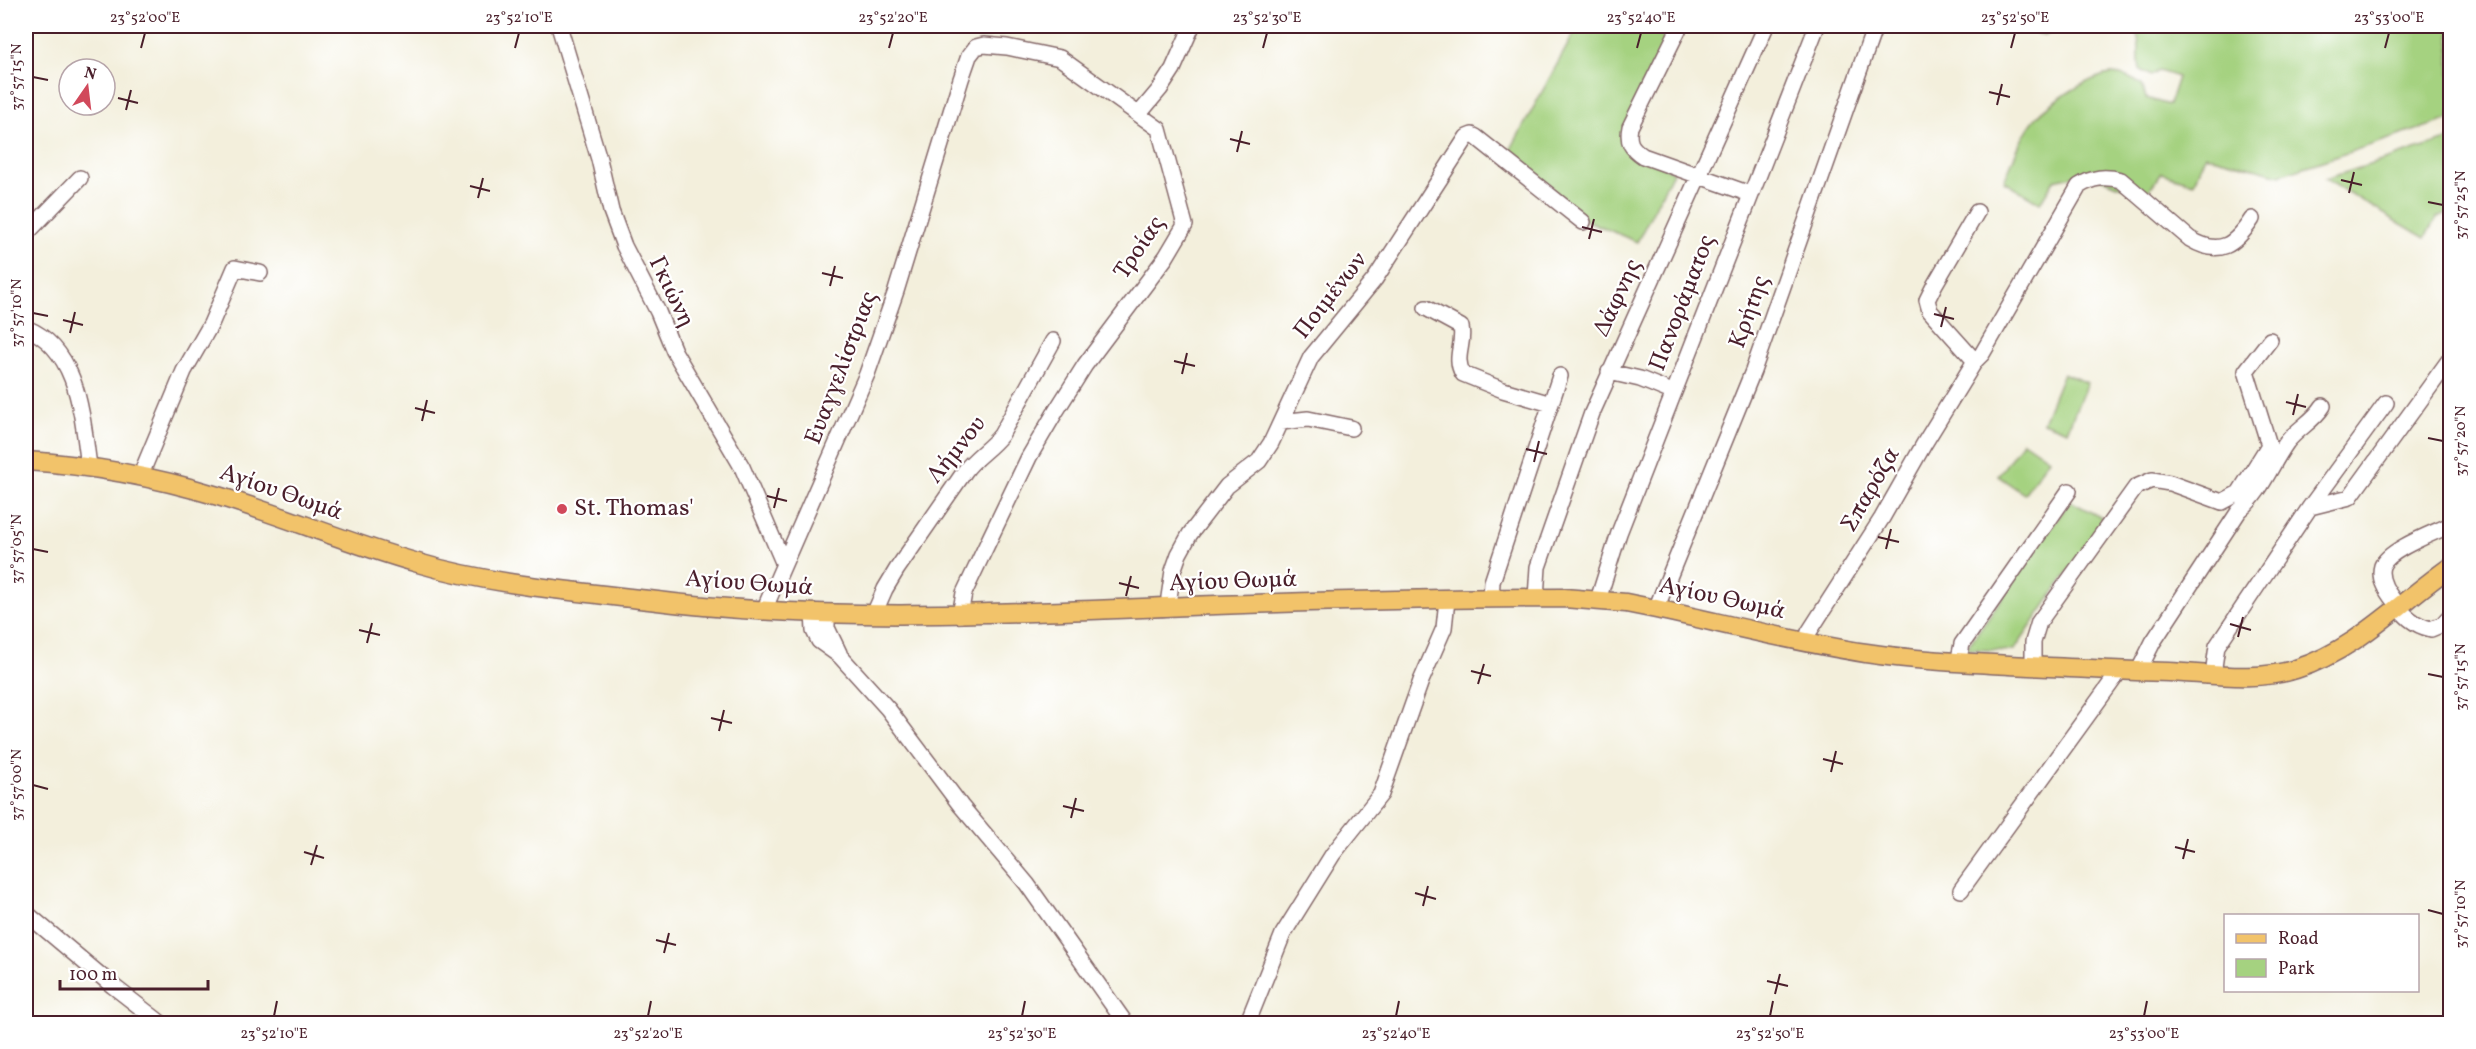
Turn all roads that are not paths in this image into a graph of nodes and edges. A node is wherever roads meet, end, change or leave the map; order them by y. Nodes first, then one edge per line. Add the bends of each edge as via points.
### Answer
1 (559, 26) edge
2 (1192, 26) edge
3 (1680, 26) edge
4 (1766, 26) edge
5 (1817, 26) edge
6 (1875, 26) edge
7 (1139, 114) junction
8 (942, 135) joint
9 (1700, 177) junction
10 (80, 178) dead end
11 (1750, 194) junction
12 (1977, 212) dead end
13 (2252, 219) dead end
14 (1583, 222) dead end
15 (26, 234) edge
16 (260, 273) dead end
17 (1426, 308) dead end
18 (26, 328) edge
19 (2270, 340) dead end
20 (1053, 341) dead end
21 (2451, 359) edge
22 (1974, 361) junction
23 (1610, 372) junction
24 (1560, 376) dead end
25 (1672, 392) junction
26 (2386, 403) dead end
27 (1551, 404) junction
28 (2323, 406) dead end
29 (1281, 422) junction
30 (1351, 428) dead end
31 (26, 462) edge
32 (89, 466) junction
33 (143, 476) junction
34 (2069, 491) dead end
35 (2310, 507) junction
36 (2451, 525) edge
37 (783, 562) junction
38 (2451, 567) edge
39 (1536, 598) junction
40 (1491, 599) junction
41 (1447, 600) junction
42 (1598, 600) junction
43 (2402, 603) junction
44 (1171, 607) junction
45 (1656, 609) junction
46 (764, 610) junction
47 (820, 613) junction
48 (874, 614) junction
49 (960, 615) junction
50 (2451, 616) edge
51 (1807, 641) junction
52 (1958, 663) junction
53 (2033, 666) junction
54 (2119, 672) junction
55 (2138, 672) junction
56 (2213, 674) junction
57 (1961, 890) dead end
58 (26, 913) edge
59 (162, 1023) edge
60 (1126, 1023) edge
61 (1247, 1023) edge

1 - 37 street, Γκιώνη via 624,246 675,351 742,467
2 - 7 street via 1173,69
3 - 9 street via 1630,127 1628,140 1632,149 1643,156
4 - 9 street, Δάφνης
5 - 11 street, Πανοράματος
6 - 45 street, Κρήτης via 1753,371
7 - 8 street, Τροίας via 1059,58 984,45 976,47 969,56
7 - 49 street, Τροίας via 1159,129 1185,225 1166,257 1085,364 1029,457 964,593
8 - 37 street, Ευαγγελίστριας via 867,374
9 - 11 street
9 - 23 street, Δάφνης
10 - 15 street
11 - 25 street, Πανοράματος
12 - 22 street via 1927,300 1930,311
13 - 22 street, Σπαρόζα via 2231,244 2203,247 2121,180 2089,179 2079,186 1982,354
14 - 29 street, Ποιμένων via 1476,137 1467,137 1375,279 1311,357
16 - 33 street via 235,268 211,324 184,371
17 - 27 street via 1461,327 1458,362 1463,374
18 - 32 street via 49,342 67,365 79,401
19 - 53 street via 2246,371 2270,445 2239,493 2222,502 2152,480 2136,486 2039,622 2033,642
20 - 48 street, Λήμνου via 1001,435 964,471 897,569
21 - 35 street via 2350,497
22 - 51 street, Σπαρόζα
23 - 25 street
23 - 39 street, Δάφνης via 1538,567
24 - 27 street
25 - 42 street, Πανοράματος via 1618,533
26 - 35 street
27 - 40 street via 1492,582
28 - 55 street via 2288,441 2255,497 2239,511 2153,642
29 - 30 street via 1308,419
29 - 44 street, Ποιμένων via 1259,461 1227,486 1190,534 1173,571
31 - 32 main road, Αγίου Θωμά
32 - 33 main road, Αγίου Θωμά
33 - 46 main road, Αγίου Θωμά via 216,495 420,564 468,575 652,601
34 - 52 street via 1962,644
35 - 56 street via 2217,646
36 - 43 street via 2388,558 2390,579
37 - 46 street, Ευαγγελίστριας
38 - 43 main road, Αγίου Θωμά
39 - 40 main road, Αγίου Θωμά
39 - 42 main road, Αγίου Θωμά
40 - 41 main road, Αγίου Θωμά
41 - 44 main road, Αγίου Θωμά
41 - 61 street via 1444,628 1381,794 1333,854 1288,924
42 - 45 main road, Αγίου Θωμά
43 - 50 street via 2424,622 2438,627
43 - 56 main road, Αγίου Θωμά via 2359,639 2314,663 2271,675
44 - 49 main road, Αγίου Θωμά
45 - 51 main road, Αγίου Θωμά
46 - 47 main road, Αγίου Θωμά
47 - 48 main road, Αγίου Θωμά
47 - 60 street via 813,631 819,641 840,656 888,709 961,806 1027,884
48 - 49 main road, Αγίου Θωμά
51 - 52 main road, Αγίου Θωμά via 1866,653
52 - 53 main road, Αγίου Θωμά
53 - 54 main road, Αγίου Θωμά
54 - 55 main road, Αγίου Θωμά
54 - 57 street
55 - 56 main road, Αγίου Θωμά
58 - 59 street

